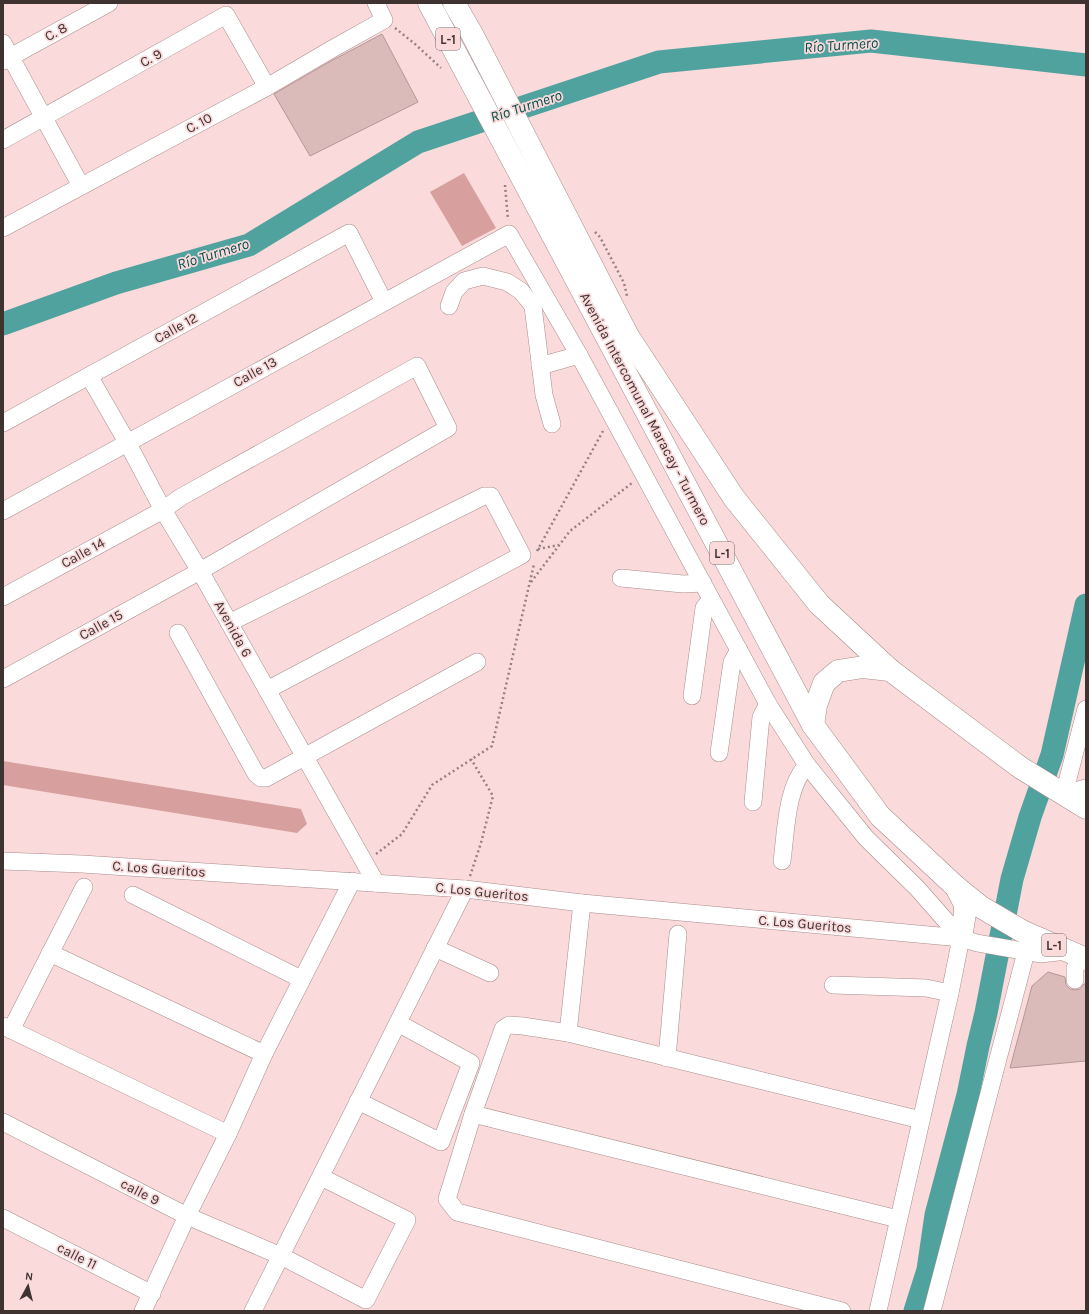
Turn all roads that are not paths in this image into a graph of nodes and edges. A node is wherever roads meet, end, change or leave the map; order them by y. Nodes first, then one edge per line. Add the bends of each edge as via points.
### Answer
1 (109, 3) edge
2 (429, 3) edge
3 (454, 3) edge
4 (380, 12) edge
5 (6, 54) edge
6 (267, 87) junction
7 (43, 118) junction
8 (3, 140) edge
9 (81, 186) junction
10 (3, 228) edge
11 (384, 302) junction
12 (449, 306) dead end
13 (579, 355) junction
14 (540, 366) junction
15 (89, 376) junction
16 (3, 423) edge
17 (552, 424) dead end
18 (127, 442) junction
19 (163, 510) junction
20 (3, 511) edge
21 (200, 571) junction
22 (620, 578) dead end
23 (703, 583) junction
24 (3, 597) edge
25 (711, 599) junction
26 (229, 623) junction
27 (178, 633) dead end
28 (739, 650) junction
29 (477, 662) dead end
30 (890, 670) junction
31 (3, 678) edge
32 (267, 690) junction
33 (692, 696) dead end
34 (768, 704) junction
35 (1086, 709) edge
36 (813, 725) junction
37 (719, 753) dead end
38 (305, 756) junction
39 (807, 765) junction
40 (1086, 788) edge
41 (1057, 790) junction
42 (753, 802) dead end
43 (1086, 808) edge
44 (782, 861) dead end
45 (4, 864) edge
46 (352, 881) junction
47 (376, 882) junction
48 (955, 886) junction
49 (84, 887) dead end
50 (465, 889) junction
51 (133, 895) dead end
52 (582, 903) junction
53 (678, 934) dead end
54 (969, 941) junction
55 (1021, 944) junction
56 (435, 948) junction
57 (50, 953) junction
58 (1078, 956) edge
59 (490, 973) dead end
60 (302, 979) junction
61 (1075, 980) dead end
62 (833, 985) dead end
63 (950, 993) junction
64 (398, 1023) junction
65 (7, 1028) edge
66 (568, 1033) junction
67 (264, 1054) junction
68 (667, 1058) junction
69 (358, 1101) junction
70 (473, 1114) junction
71 (921, 1120) junction
72 (3, 1122) edge
73 (228, 1134) junction
74 (321, 1177) junction
75 (187, 1216) junction
76 (3, 1218) edge
77 (898, 1219) junction
78 (281, 1256) junction
79 (152, 1294) junction
80 (143, 1311) edge
81 (253, 1311) edge
82 (842, 1311) edge
83 (878, 1311) edge
84 (932, 1311) edge

1 - 5 street, C. 8
2 - 36 main road, Avenida Intercomunal Maracay - Turmero / L-1 via 467,75 509,171
3 - 30 main road, Avenida Intercomunal Maracay - Turmero / L-1 via 628,336 734,498 819,604
4 - 6 street, C. 10 via 332,49
5 - 7 street
6 - 7 street, C. 9 via 226,15
6 - 9 street, C. 10
7 - 8 street, C. 9
7 - 9 street
9 - 10 street, C. 10
11 - 13 street, Calle 13 via 508,234
11 - 15 street, Calle 12 via 349,233
11 - 18 street, Calle 13
12 - 14 street via 454,292 464,281 483,276 507,282 521,291 532,306
13 - 14 street
13 - 23 street
14 - 17 street
15 - 16 street, Calle 12
15 - 18 street, Avenida 6
18 - 19 street, Avenida 6
18 - 20 street, Calle 13
19 - 21 street, Avenida 6
19 - 21 street, Calle 14 via 181,496 417,366 448,428
19 - 24 street, Calle 14
21 - 26 street, Avenida 6
21 - 31 street, Calle 15
22 - 23 street via 682,584
23 - 25 street
25 - 28 street
25 - 33 street via 704,608
26 - 32 street, Avenida 6
26 - 32 street via 484,496 491,496 522,555
27 - 38 street via 256,774 266,778
28 - 34 street
28 - 37 street via 732,662
29 - 38 street
30 - 36 main road via 863,666 838,671 824,683 816,705
30 - 41 main road, Avenida Intercomunal Maracay - Turmero / L-1 via 1021,768
32 - 38 street, Avenida 6
34 - 39 street
34 - 42 street via 761,717
35 - 41 street
36 - 48 main road, Avenida Intercomunal Maracay - Turmero / L-1 via 880,816
38 - 47 street, Avenida 6
39 - 44 street via 794,785
39 - 54 street via 866,838
40 - 41 street
41 - 43 main road, Avenida Intercomunal Maracay - Turmero / L-1
45 - 46 street, C. Los Gueritos via 82,864
46 - 47 street, C. Los Gueritos
46 - 60 street
47 - 50 street, C. Los Gueritos
48 - 54 main road via 965,904
48 - 55 main road, Avenida Intercomunal Maracay - Turmero / L-1
49 - 57 street
50 - 52 street, C. Los Gueritos
50 - 56 street
51 - 60 street
52 - 54 street, C. Los Gueritos
52 - 66 street
53 - 68 street
54 - 55 street, C. Los Gueritos
54 - 63 street
55 - 58 main road, Avenida Intercomunal Maracay - Turmero / L-1
55 - 84 street
56 - 59 street
56 - 64 street
57 - 65 street
57 - 67 street
58 - 61 street
60 - 67 street
62 - 63 street via 926,988
63 - 71 street
64 - 69 street
64 - 69 street via 472,1063 441,1142
65 - 73 street
66 - 68 street
66 - 70 street via 509,1025 504,1029
67 - 73 street
68 - 71 street
69 - 74 street
70 - 77 street
70 - 82 street via 448,1199 458,1212
71 - 77 street
72 - 75 street, calle 9
73 - 75 street
74 - 78 street
74 - 78 street, calle 9 via 406,1220 366,1300
75 - 78 street, calle 9
75 - 79 street
76 - 79 street, calle 11
77 - 83 street
78 - 81 street
79 - 80 street

